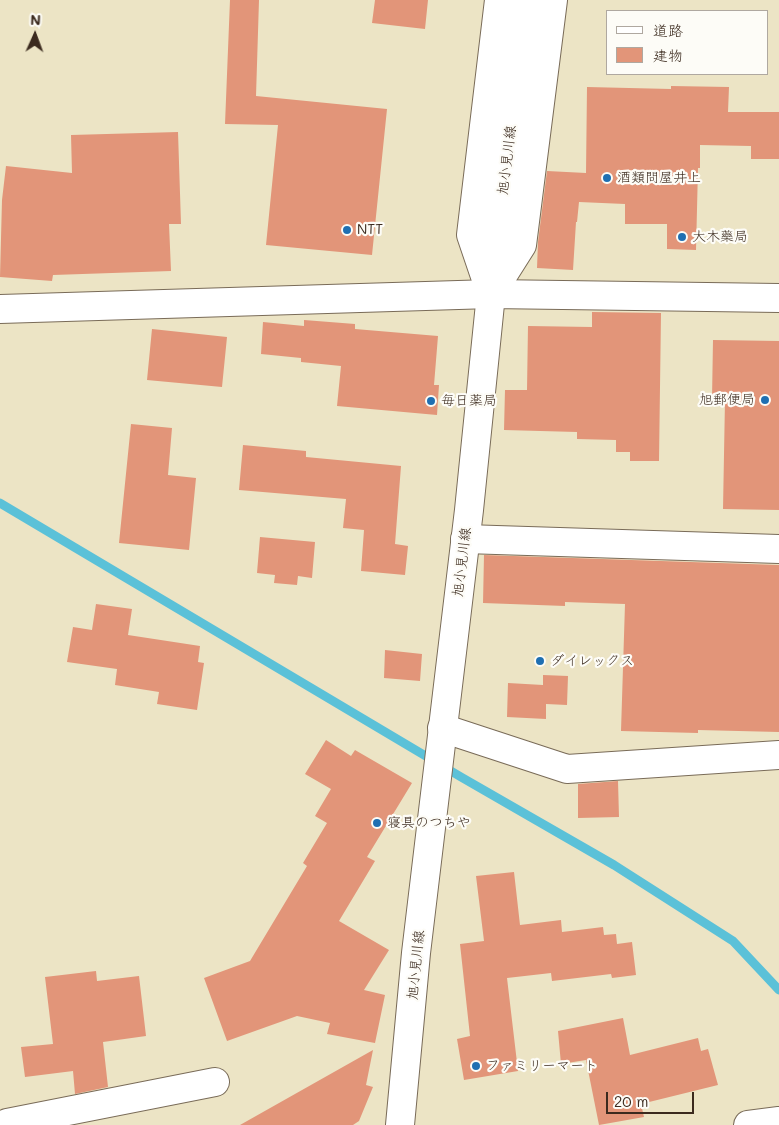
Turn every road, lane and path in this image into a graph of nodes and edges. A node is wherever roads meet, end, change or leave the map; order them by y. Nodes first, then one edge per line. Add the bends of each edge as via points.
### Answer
1 (499, 0) edge
2 (525, 0) edge
3 (553, 0) edge
4 (491, 294) junction
5 (779, 298) edge
6 (0, 309) edge
7 (465, 539) junction
8 (779, 549) edge
9 (442, 728) junction
10 (779, 755) edge
11 (215, 1082) dead end
12 (779, 1121) edge
13 (7, 1125) edge
14 (400, 1125) edge
15 (748, 1125) edge

1 - 4 main road via 471,235
2 - 4 main road, 旭小見川線
3 - 4 main road via 522,245
4 - 5 main road
4 - 6 main road
4 - 7 main road, 旭小見川線
7 - 8 main road
7 - 9 main road, 旭小見川線
9 - 10 main road via 567,769
9 - 14 main road, 旭小見川線
11 - 13 main road
12 - 15 main road

